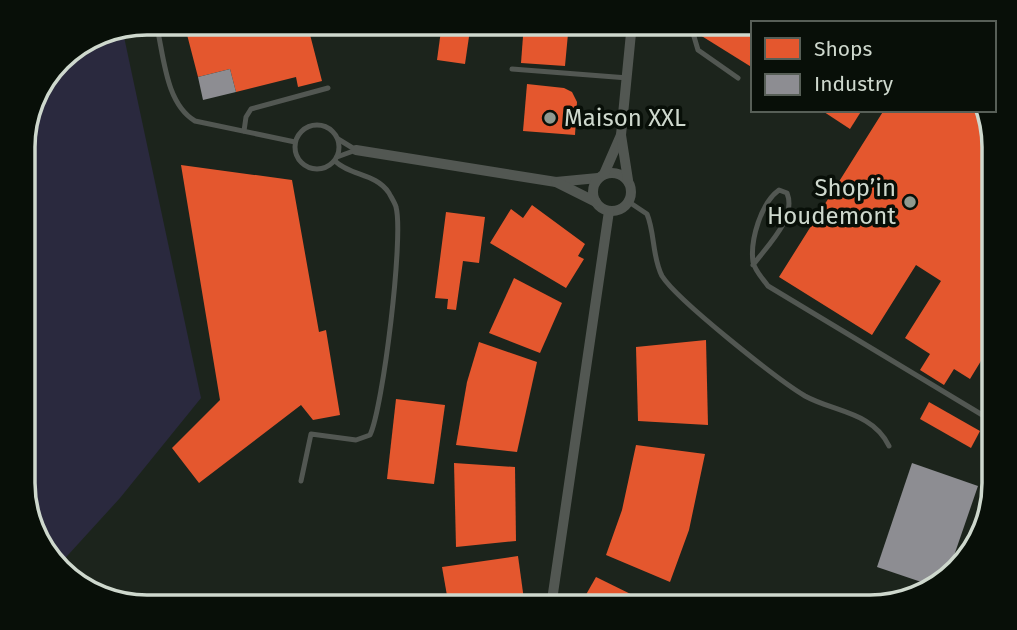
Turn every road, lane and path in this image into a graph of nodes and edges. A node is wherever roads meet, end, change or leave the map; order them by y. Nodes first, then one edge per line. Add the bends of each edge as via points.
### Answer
1 (159, 35) edge
2 (631, 35) edge
3 (694, 35) edge
4 (512, 69) dead end
5 (628, 78) junction
6 (738, 78) dead end
7 (328, 88) dead end
8 (244, 131) junction
9 (621, 135) junction
10 (338, 139) junction
11 (295, 142) junction
12 (356, 150) junction
13 (336, 159) junction
14 (601, 176) junction
15 (628, 180) junction
16 (556, 182) junction
17 (596, 202) junction
18 (629, 202) junction
19 (610, 211) junction
20 (753, 265) junction
21 (982, 415) edge
22 (889, 446) dead end
23 (301, 481) dead end
24 (553, 595) edge

1 - 8 lane via 180,109 195,121
2 - 5 street
3 - 6 lane via 698,50
4 - 5 lane
5 - 9 street
7 - 8 lane via 251,109
8 - 11 lane
9 - 14 street
9 - 15 street
10 - 11 lane via 331,129 313,125
10 - 12 lane
10 - 13 lane
11 - 13 lane via 298,159 308,167 322,169
12 - 13 lane
12 - 16 street
13 - 23 lane via 340,166 387,190 396,207 398,257 374,427 365,439 356,440 311,434
14 - 15 street via 617,173
14 - 16 street
14 - 17 street via 593,192
15 - 18 street via 632,190
16 - 17 street
17 - 19 street
18 - 19 street
18 - 22 lane via 647,214 662,275 680,296 789,385 874,426
19 - 24 street
20 - 20 lane via 753,245 767,199 779,190 787,193 789,215
20 - 21 lane via 768,286

